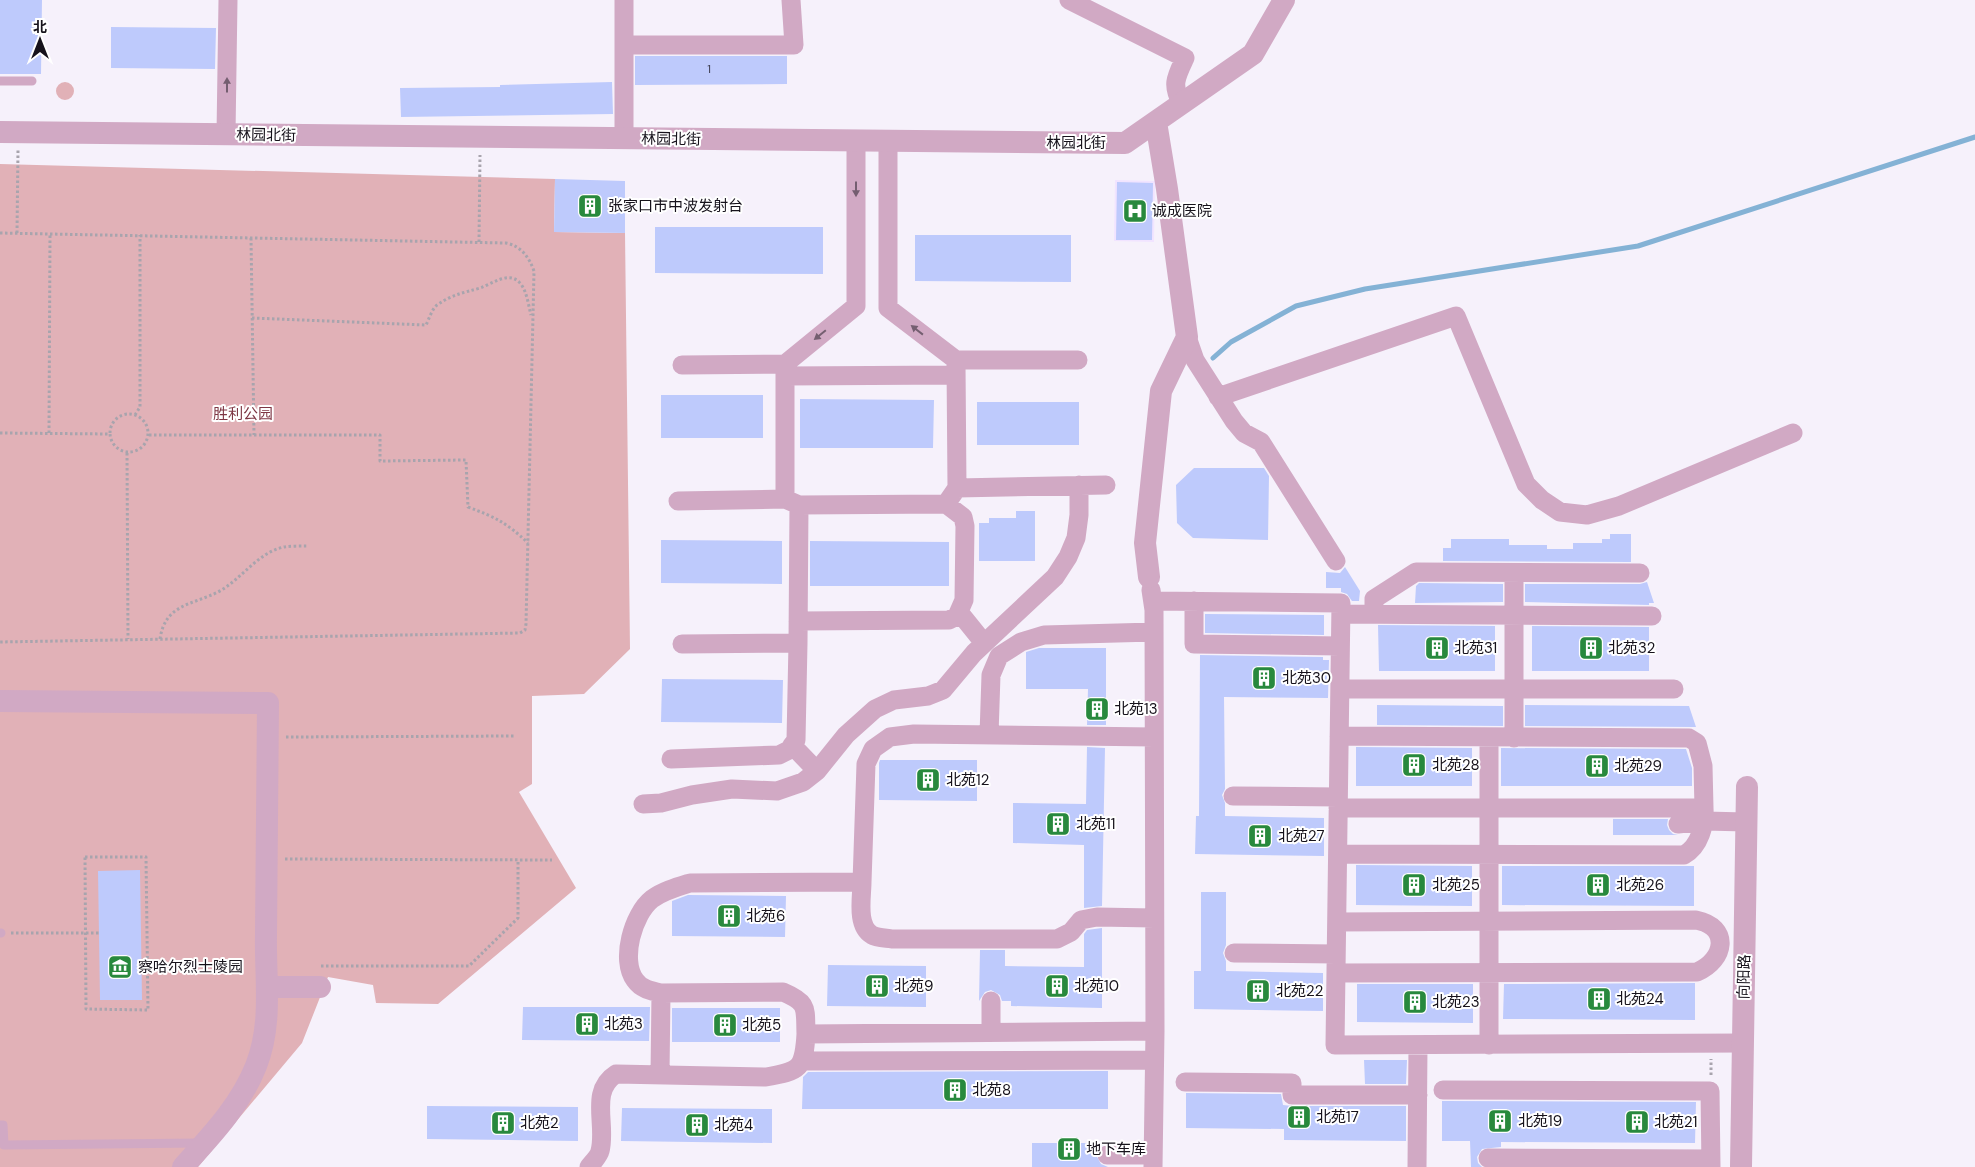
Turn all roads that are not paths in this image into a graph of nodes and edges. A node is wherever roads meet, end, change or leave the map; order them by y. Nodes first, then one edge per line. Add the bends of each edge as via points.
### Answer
1 (228, 0) edge
2 (624, 0) edge
3 (791, 0) edge
4 (1069, 0) edge
5 (1284, 0) edge
6 (624, 45) junction
7 (0, 81) edge
8 (32, 81) dead end
9 (1182, 104) junction
10 (1156, 122) junction
11 (9, 132) edge
12 (226, 134) junction
13 (624, 138) junction
14 (856, 140) junction
15 (888, 141) junction
16 (1187, 337) junction
17 (1078, 360) dead end
18 (682, 365) dead end
19 (956, 367) junction
20 (784, 370) junction
21 (1218, 397) junction
22 (1793, 433) dead end
23 (1106, 485) dead end
24 (1079, 486) junction
25 (957, 488) junction
26 (678, 501) dead end
27 (792, 502) junction
28 (946, 504) junction
29 (1336, 560) dead end
30 (1514, 573) junction
31 (1640, 573) dead end
32 (1149, 576) joint
33 (1153, 601) junction
34 (1194, 601) junction
35 (959, 612) junction
36 (1341, 614) junction
37 (1374, 614) junction
38 (1514, 615) junction
39 (1652, 616) dead end
40 (798, 621) junction
41 (1154, 632) junction
42 (798, 643) junction
43 (682, 644) dead end
44 (984, 644) junction
45 (1340, 646) junction
46 (1340, 689) junction
47 (1514, 689) junction
48 (1674, 689) dead end
49 (0, 701) edge
50 (989, 736) junction
51 (1339, 736) junction
52 (1154, 738) junction
53 (1489, 738) junction
54 (1514, 738) junction
55 (792, 745) junction
56 (671, 759) dead end
57 (817, 771) junction
58 (1747, 787) dead end
59 (1233, 796) dead end
60 (1338, 802) junction
61 (643, 804) dead end
62 (1489, 808) junction
63 (1704, 814) junction
64 (1746, 822) junction
65 (1678, 824) dead end
66 (1338, 854) junction
67 (1489, 854) junction
68 (862, 882) junction
69 (1154, 918) junction
70 (1337, 922) junction
71 (1489, 922) junction
72 (1720, 943) junction
73 (1744, 943) junction
74 (1234, 953) dead end
75 (1336, 963) junction
76 (1489, 973) junction
77 (320, 987) road end
78 (268, 988) junction
79 (661, 993) junction
80 (991, 1001) dead end
81 (1155, 1030) junction
82 (991, 1032) junction
83 (806, 1034) junction
84 (1743, 1043) junction
85 (1490, 1045) junction
86 (1418, 1046) junction
87 (1154, 1060) junction
88 (802, 1061) junction
89 (660, 1075) junction
90 (1185, 1082) dead end
91 (1443, 1090) dead end
92 (1418, 1096) junction
93 (0, 1125) edge
94 (205, 1143) junction
95 (1107, 1155) dead end
96 (1488, 1158) dead end
97 (1153, 1161) edge
98 (1711, 1163) edge
99 (183, 1167) edge
100 (589, 1167) edge
101 (1418, 1167) edge
102 (1741, 1167) edge

12 -> 1 street
2 - 6 street
3 - 6 street via 794,45
4 - 9 street via 1184,58 1175,79
5 - 9 street, 林园北街 via 1253,54
6 - 13 street
7 - 8 lane
9 - 10 street, 林园北街
10 - 15 street, 林园北街 via 1126,143
10 - 16 street
11 - 12 street, 林园北街
12 - 13 street, 林园北街
13 - 14 street, 林园北街
14 - 15 street, 林园北街
14 -> 20 street via 856,306
19 -> 15 street via 888,308
16 - 21 street via 1195,360
16 - 32 street via 1161,391 1145,543
17 - 19 street
18 - 20 street
19 - 20 street
19 - 25 street
20 - 27 street
21 - 22 street via 1456,316 1526,484 1560,512 1587,515 1619,506
21 - 29 street via 1244,433 1262,442
23 - 24 street
24 - 25 street
24 - 44 street via 1076,538 1068,557 1055,577
25 - 28 street
26 - 27 street
27 - 28 street
27 - 40 street
28 - 35 street via 963,517 965,526 964,600
30 - 31 street
30 - 37 street via 1416,572 1374,599
30 - 38 street
32 - 33 street
33 - 34 street
33 - 41 street
34 - 36 street via 1341,603
34 - 45 street via 1194,644
35 - 40 street via 949,620
35 - 44 street
36 - 37 street
36 - 45 street
37 - 38 street
38 - 39 street
38 - 47 street
40 - 42 street
41 - 50 street via 1044,635 1014,646 1000,656 991,675
41 - 52 street
42 - 43 street
42 - 55 street via 796,740
44 - 57 street via 943,690 928,696 894,700 875,709 846,735
45 - 46 street
46 - 47 street
46 - 51 street
47 - 48 street
47 - 54 street
49 - 78 street via 268,703 265,965
50 - 52 street
50 - 68 street via 914,734 890,738 872,749 866,764
51 - 53 street
51 - 60 street
52 - 69 street
53 - 54 street
53 - 62 street
54 - 63 street via 1689,738 1697,743 1702,759
55 - 56 street via 780,755
55 - 57 street
57 - 61 street via 803,782 777,791 732,789
58 - 64 street, 向阳路
59 - 60 street
60 - 62 street
60 - 66 street
62 - 63 street
62 - 67 street
63 - 64 street
63 - 65 street
63 - 67 street via 1696,845 1684,855
64 - 73 street, 向阳路
66 - 67 street
66 - 70 street
67 - 71 street
68 - 69 street via 864,927 872,936 892,939 1057,939 1071,932 1082,920 1096,917
68 - 79 street via 690,883 652,899 640,912 630,933 629,964 634,979 646,990
69 - 81 street
70 - 71 street
70 - 75 street
71 - 72 street via 1696,920 1707,922 1716,929
71 - 76 street
72 - 73 street
72 - 76 street via 1715,958 1697,972
73 - 84 street, 向阳路
74 - 75 street
75 - 76 street
75 - 86 street via 1335,1045
76 - 85 street
77 - 78 street
78 - 94 street via 266,1029 257,1065 230,1114
79 - 83 street via 783,992 799,999 805,1008
79 - 89 street
80 - 82 street
81 - 82 street
81 - 87 street
82 - 83 street
83 - 88 street
84 - 85 street
84 - 102 street, 向阳路
85 - 86 street
86 - 92 street
87 - 88 street
87 - 97 street
88 - 89 street via 800,1067 787,1074 766,1077
89 - 100 street via 616,1074 607,1080 602,1090 600,1152
90 - 92 street via 1292,1083 1292,1095
91 - 98 street via 1710,1091
92 - 101 street
93 - 94 lane via 3,1125 4,1145
94 - 99 street
95 - 97 street
96 - 98 street

